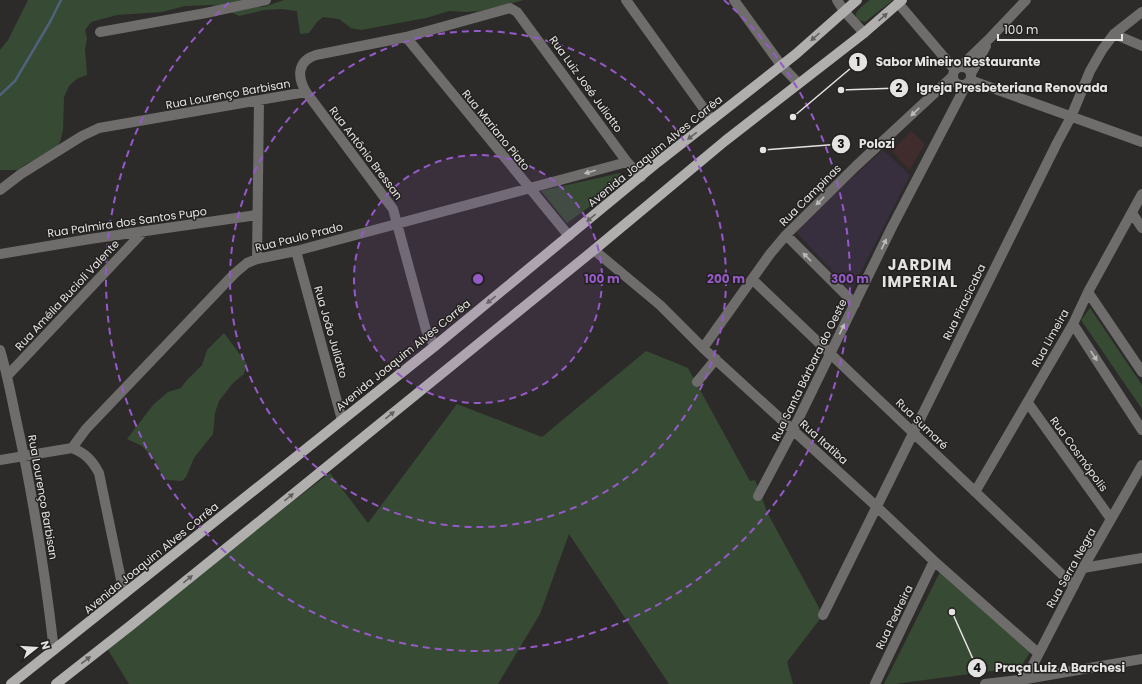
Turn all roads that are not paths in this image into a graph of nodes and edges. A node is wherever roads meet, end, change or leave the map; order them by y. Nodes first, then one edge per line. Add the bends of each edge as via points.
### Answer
1 (266, 0) edge
2 (626, 0) edge
3 (734, 0) edge
4 (837, 0) edge
5 (857, 0) edge
6 (1026, 0) edge
7 (900, 1) edge
8 (510, 8) joint
9 (844, 11) junction
10 (1142, 12) edge
11 (100, 32) dead end
12 (864, 33) junction
13 (1114, 34) junction
14 (406, 37) junction
15 (991, 37) junction
16 (1142, 46) edge
17 (781, 65) junction
18 (956, 71) junction
19 (969, 79) junction
20 (798, 83) junction
21 (306, 92) junction
22 (259, 101) junction
23 (1071, 117) junction
24 (712, 120) junction
25 (1142, 142) edge
26 (628, 162) junction
27 (641, 177) junction
28 (529, 189) junction
29 (0, 190) edge
30 (1142, 194) edge
31 (1132, 213) junction
32 (257, 215) junction
33 (398, 224) junction
34 (1142, 228) edge
35 (143, 232) junction
36 (786, 235) junction
37 (569, 236) junction
38 (594, 250) junction
39 (296, 251) junction
40 (0, 254) edge
41 (257, 259) junction
42 (753, 280) junction
43 (1088, 292) junction
44 (855, 304) junction
45 (1073, 324) junction
46 (435, 346) junction
47 (703, 348) junction
48 (0, 350) edge
49 (830, 354) junction
50 (716, 359) junction
51 (1142, 372) edge
52 (8, 375) junction
53 (697, 382) dead end
54 (1028, 403) junction
55 (342, 420) junction
56 (793, 430) junction
57 (1142, 430) edge
58 (913, 432) junction
59 (72, 448) junction
60 (24, 456) junction
61 (0, 460) edge
62 (1142, 465) edge
63 (975, 492) junction
64 (758, 496) dead end
65 (876, 506) junction
66 (1111, 519) junction
67 (1142, 558) edge
68 (934, 561) junction
69 (1083, 568) junction
70 (1074, 586) junction
71 (124, 594) junction
72 (823, 615) dead end
73 (54, 650) junction
74 (1038, 654) junction
75 (1142, 660) edge
76 (1025, 681) edge
77 (11, 684) edge
78 (56, 684) edge
79 (875, 684) edge
80 (985, 684) edge

1 - 11 street
2 - 24 street
3 - 17 street
4 - 9 street
5 - 9 main road, Avenida Joaquim Alves Corrêa
6 - 15 street, Rua Campinas
12 -> 7 main road
7 - 18 street
8 - 14 street, Rua Lourenço Barbisan
8 - 26 street, Rua Luiz José Juliatto via 517,12
9 - 12 street
9 -> 17 main road, Avenida Joaquim Alves Corrêa
10 - 13 street, Rua Piracicaba
12 - 20 main road
13 - 16 street
13 - 23 street, Rua Piracicaba via 1090,71
14 - 21 street, Rua Lourenço Barbisan via 311,56 303,64 300,74 300,81
14 - 28 street, Rua Mariano Piato
15 - 18 street, Rua Campinas
15 - 19 street, Rua Campinas
17 - 20 street
17 - 24 main road, Avenida Joaquim Alves Corrêa
18 - 19 street via 966,68
18 - 19 street via 958,83 963,84
18 -> 36 street, Rua Campinas
19 - 23 street
44 -> 19 street, Rua Santa Bárbara do Oeste
20 - 38 main road
21 - 22 street, Rua Lourenço Barbisan
21 - 33 street, Rua Antônio Bressan via 387,200
22 - 29 street, Rua Lourenço Barbisan via 99,128 21,174
22 - 32 street
23 - 25 street
23 - 58 street, Rua Piracicaba
24 -> 27 main road, Avenida Joaquim Alves Corrêa
26 - 27 street, Rua Luiz José Juliatto
26 -> 28 street, Rua Paulo Prado
27 -> 37 main road, Avenida Joaquim Alves Corrêa
28 - 33 street, Rua Paulo Prado
28 - 37 street, Rua Mariano Piato
30 - 31 street, Rua Limeira
31 - 34 street
31 - 43 street, Rua Limeira
32 - 35 street, Rua Palmira dos Santos Pupo
32 - 41 street
33 - 39 street, Rua Paulo Prado
33 - 46 street, Rua Antônio Bressan via 426,330
35 - 40 street, Rua Palmira dos Santos Pupo
35 - 52 street, Rua Amélia Bucioli Valente
36 - 42 street, Rua Campinas
44 -> 36 street
37 -> 46 main road, Avenida Joaquim Alves Corrêa
38 - 47 street, Rua Itatiba via 660,305
78 -> 38 main road
39 - 41 street, Rua Paulo Prado
39 - 55 street, Rua João Juliatto
41 - 59 street, Rua Paulo Prado via 235,273 86,429
42 - 47 street, Rua Campinas
42 - 49 street, Rua Sumaré
43 - 45 street, Rua Limeira
43 - 51 street
49 -> 44 street, Rua Santa Bárbara do Oeste
45 - 54 street, Rua Limeira
45 -> 57 street
46 - 55 main road, Avenida Joaquim Alves Corrêa
47 - 50 street, Rua Itatiba
48 - 52 street, Rua Lourenço Barbisan
49 - 56 street, Rua Santa Bárbara do Oeste
49 - 58 street, Rua Sumaré
50 - 53 street
50 - 56 street, Rua Itatiba
52 - 60 street, Rua Lourenço Barbisan
54 - 63 street, Rua Limeira
54 - 66 street, Rua Cosmópolis
55 - 71 main road, Avenida Joaquim Alves Corrêa
56 - 64 street, Rua Santa Bárbara do Oeste
56 - 65 street, Rua Itatiba
58 - 63 street, Rua Sumaré
58 - 65 street, Rua Piracicaba
59 - 60 street
59 - 71 street via 88,457 99,473
60 - 61 street
60 - 73 street, Rua Lourenço Barbisan
62 - 66 street, Rua Serra Negra
63 - 70 street, Rua Sumaré
65 - 68 street, Rua Itatiba
65 - 72 street, Rua Piracicaba
66 - 69 street, Rua Serra Negra
67 - 69 street
68 - 74 street, Rua Itatiba
68 - 79 street, Rua Pedreira
69 - 70 street, Rua Serra Negra
70 - 74 street, Rua Serra Negra
71 - 73 main road, Avenida Joaquim Alves Corrêa
73 - 77 main road, Avenida Joaquim Alves Corrêa
74 - 76 street, Rua Serra Negra
75 - 76 street
76 - 80 street

